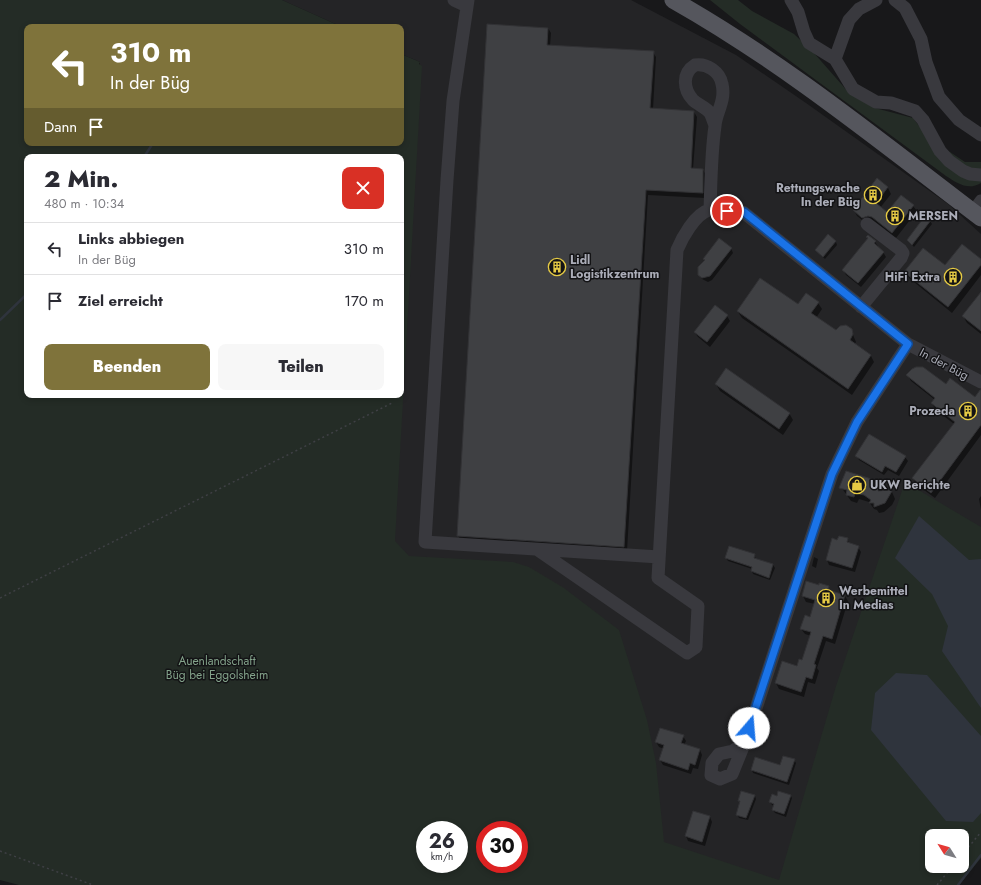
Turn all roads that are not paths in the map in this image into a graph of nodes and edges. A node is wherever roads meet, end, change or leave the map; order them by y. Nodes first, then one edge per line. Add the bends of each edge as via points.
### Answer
1 (454, 0) edge
2 (673, 0) edge
3 (792, 0) edge
4 (876, 0) edge
5 (896, 0) edge
6 (468, 3) edge
7 (835, 59) junction
8 (715, 125) dead end
9 (981, 135) edge
10 (981, 175) edge
11 (710, 210) junction
12 (978, 210) edge
13 (868, 224) dead end
14 (861, 307) junction
15 (908, 344) junction
16 (981, 382) edge
17 (538, 550) junction
18 (659, 557) junction
19 (744, 742) dead end

1 - 6 street
2 - 12 main road via 761,54
3 - 7 street via 809,43
4 - 7 street via 859,9 849,20
5 - 9 street via 904,8 921,39 926,62 939,97 959,120
6 - 17 street via 453,101 446,180 425,542
7 - 10 street via 853,89 876,102 890,103 915,111 949,161 963,171
8 - 11 street
11 - 14 street, In der Büg via 744,212
11 - 18 street via 689,228 677,250
13 - 14 street via 903,253
14 - 15 street, In der Büg
15 - 16 street, In der Büg
15 - 19 street, In der Büg via 857,422 832,474
17 - 18 street
17 - 18 street via 688,653 696,647 698,606 658,578

